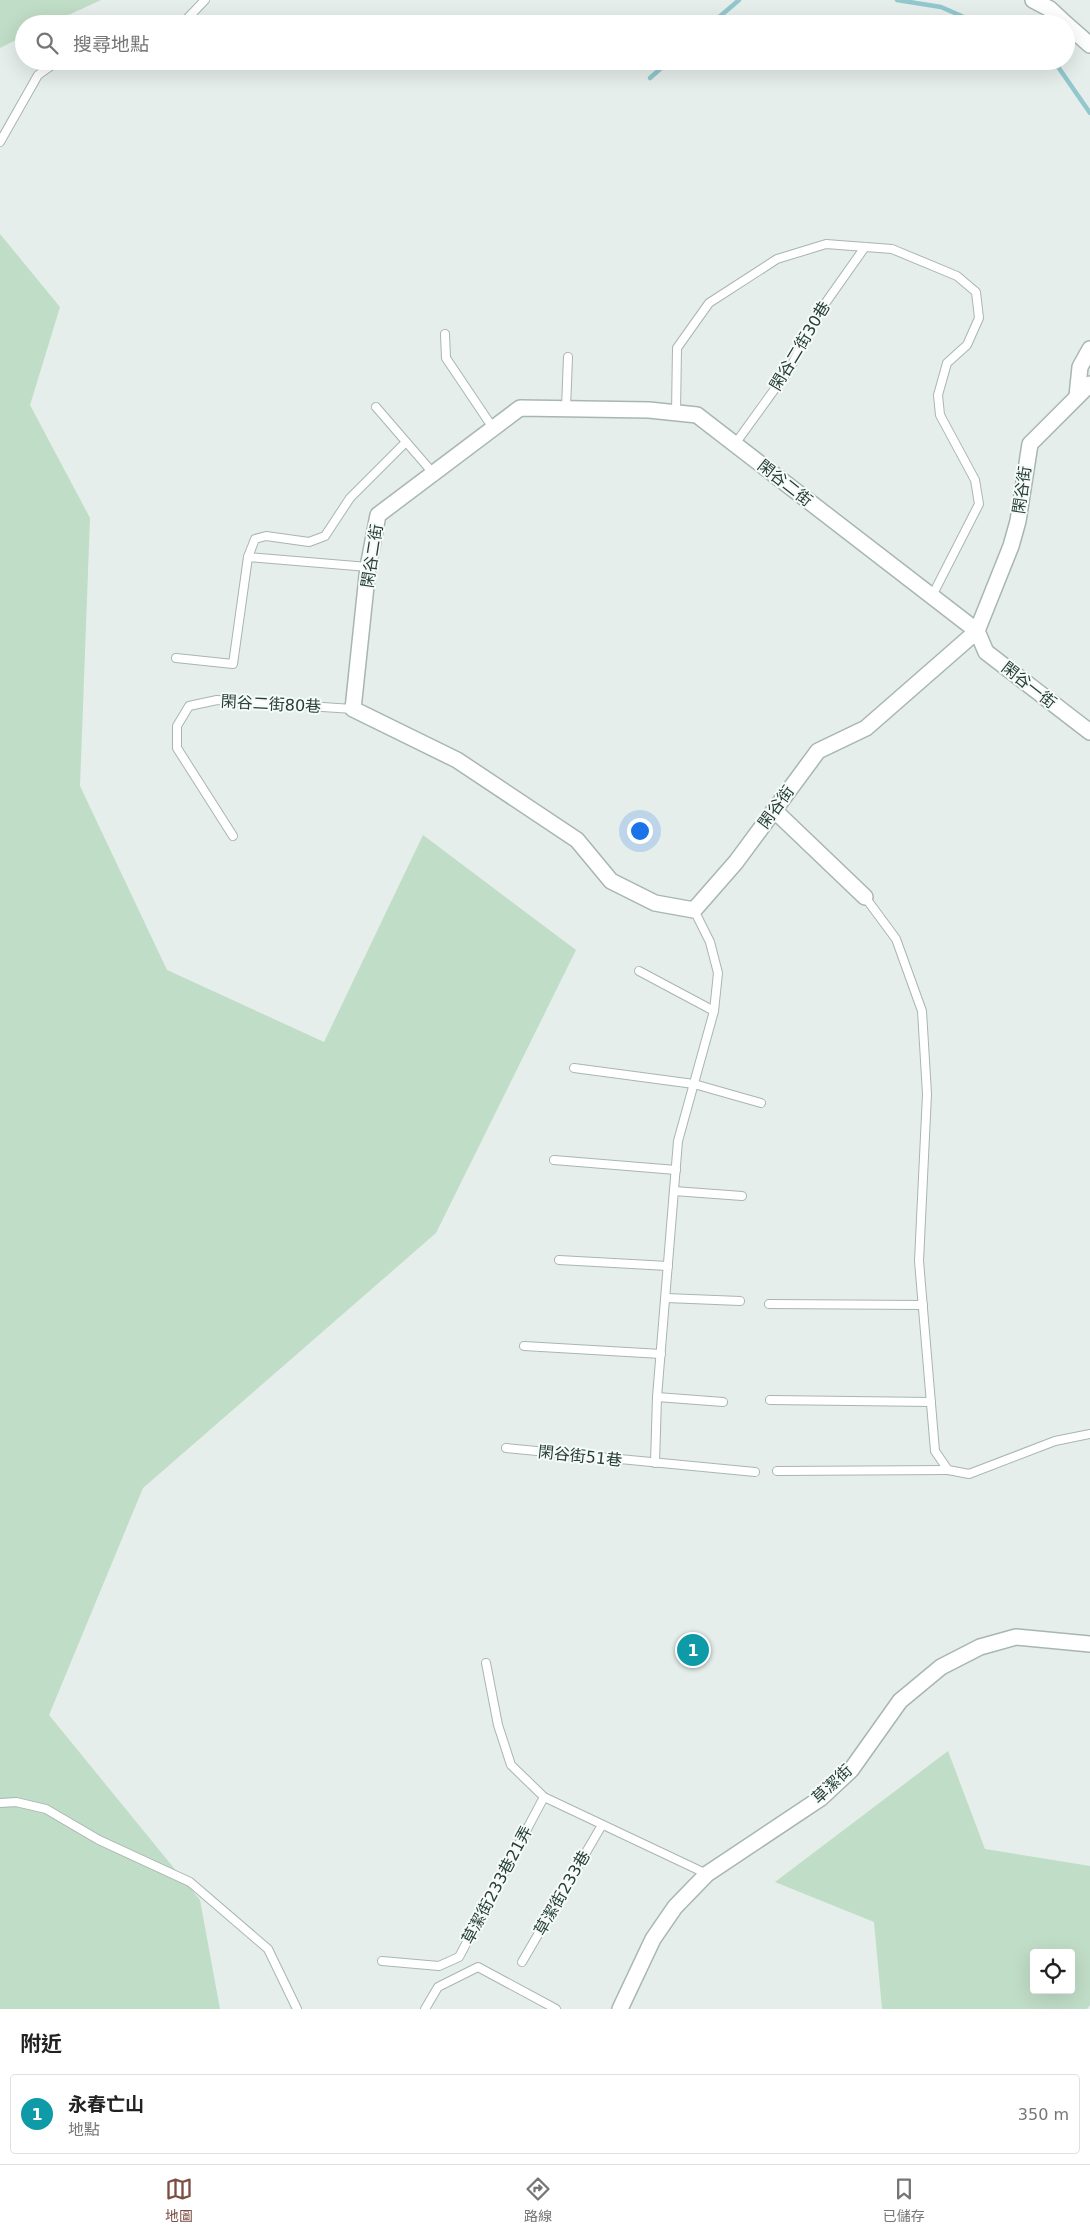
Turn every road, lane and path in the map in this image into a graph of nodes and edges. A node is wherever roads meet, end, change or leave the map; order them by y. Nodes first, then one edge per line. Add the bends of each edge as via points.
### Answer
1 (206, 0) edge
2 (1034, 0) edge
3 (191, 15) edge
4 (1056, 15) edge
5 (1075, 32) edge
6 (1090, 45) edge
7 (45, 70) edge
8 (0, 142) edge
9 (864, 247) junction
10 (445, 334) dead end
11 (1090, 349) edge
12 (568, 357) dead end
13 (1090, 384) edge
14 (1077, 396) junction
15 (376, 407) dead end
16 (566, 408) junction
17 (676, 413) junction
18 (493, 428) junction
19 (406, 442) junction
20 (735, 444) junction
21 (433, 474) junction
22 (248, 558) junction
23 (368, 567) junction
24 (932, 596) junction
25 (977, 631) junction
26 (176, 658) dead end
27 (353, 709) junction
28 (1090, 732) edge
29 (774, 810) junction
30 (233, 836) dead end
31 (865, 897) joint
32 (694, 910) junction
33 (639, 971) dead end
34 (714, 1011) junction
35 (574, 1068) dead end
36 (694, 1084) junction
37 (761, 1102) dead end
38 (554, 1160) dead end
39 (676, 1170) junction
40 (674, 1191) junction
41 (742, 1196) dead end
42 (559, 1260) dead end
43 (668, 1266) junction
44 (666, 1298) junction
45 (740, 1302) dead end
46 (769, 1304) dead end
47 (923, 1305) junction
48 (524, 1346) dead end
49 (661, 1354) junction
50 (658, 1397) junction
51 (770, 1400) dead end
52 (723, 1402) dead end
53 (931, 1402) junction
54 (1090, 1434) edge
55 (506, 1448) dead end
56 (655, 1463) junction
57 (948, 1470) junction
58 (777, 1471) dead end
59 (755, 1472) dead end
60 (1090, 1644) edge
61 (486, 1663) dead end
62 (544, 1797) junction
63 (0, 1803) edge
64 (602, 1825) junction
65 (707, 1874) junction
66 (382, 1961) dead end
67 (522, 1962) dead end
68 (297, 2009) edge
69 (425, 2009) edge
70 (556, 2009) edge
71 (620, 2009) edge

1 - 3 lane
2 - 4 street
5 - 6 street
7 - 8 lane via 38,75
9 - 17 lane via 826,244 777,258 709,303 677,348
9 - 20 lane, 閑谷二街30巷 via 817,315 790,368
9 - 24 lane via 892,249 957,276 976,292 979,318 967,345 947,363 938,395 940,415 975,480 979,504
10 - 18 lane via 446,358
11 - 14 street via 1080,367
12 - 16 lane
13 - 14 street, 閑谷街
14 - 25 street, 閑谷街 via 1030,444 1011,546
15 - 19 lane
16 - 17 street, 閑谷二街
16 - 18 street, 閑谷二街 via 520,408
17 - 20 street, 閑谷二街 via 697,415
18 - 21 street, 閑谷二街
19 - 21 lane
19 - 22 lane via 350,498 325,536 309,542 266,536 255,539
20 - 24 street, 閑谷二街
21 - 23 street, 閑谷二街 via 378,514
22 - 23 lane
22 - 26 lane via 233,664
23 - 27 street, 閑谷二街
24 - 25 street, 閑谷二街
25 - 28 street, 閑谷一街 via 986,652
25 - 29 street, 閑谷街 via 866,728 818,751
27 - 30 lane, 閑谷二街80巷 via 217,700 189,706 177,726 177,748
27 - 32 street via 457,760 577,840 610,881 655,903
29 - 31 street
29 - 32 street, 閑谷街 via 736,862
31 - 47 lane via 896,939 922,1011 927,1094 919,1261
32 - 34 lane via 710,942 718,973
33 - 34 lane
34 - 36 lane
35 - 36 lane
36 - 37 lane
36 - 39 lane via 678,1141
38 - 39 lane
39 - 40 lane
40 - 41 lane
40 - 43 lane
42 - 43 lane
43 - 44 lane
44 - 45 lane
44 - 49 lane
46 - 47 lane
47 - 53 lane
48 - 49 lane
49 - 50 lane
50 - 52 lane
50 - 56 lane
51 - 53 lane
53 - 57 lane via 935,1451
54 - 57 lane via 1055,1441 969,1474
55 - 56 lane, 閑谷街51巷
56 - 59 lane, 閑谷街51巷
57 - 58 lane
60 - 65 street, 草潔街 via 1016,1637 980,1647 942,1667 900,1701 851,1770 821,1798
61 - 62 lane via 498,1725 511,1765
62 - 64 lane
62 - 66 lane, 草潔街233巷21弄 via 459,1957 439,1966
63 - 68 lane via 16,1802 46,1809 99,1840 190,1882 268,1949
64 - 65 lane
64 - 67 lane, 草潔街233巷
65 - 71 street, 草潔街 via 675,1906 653,1939
69 - 70 lane via 438,1987 478,1967

